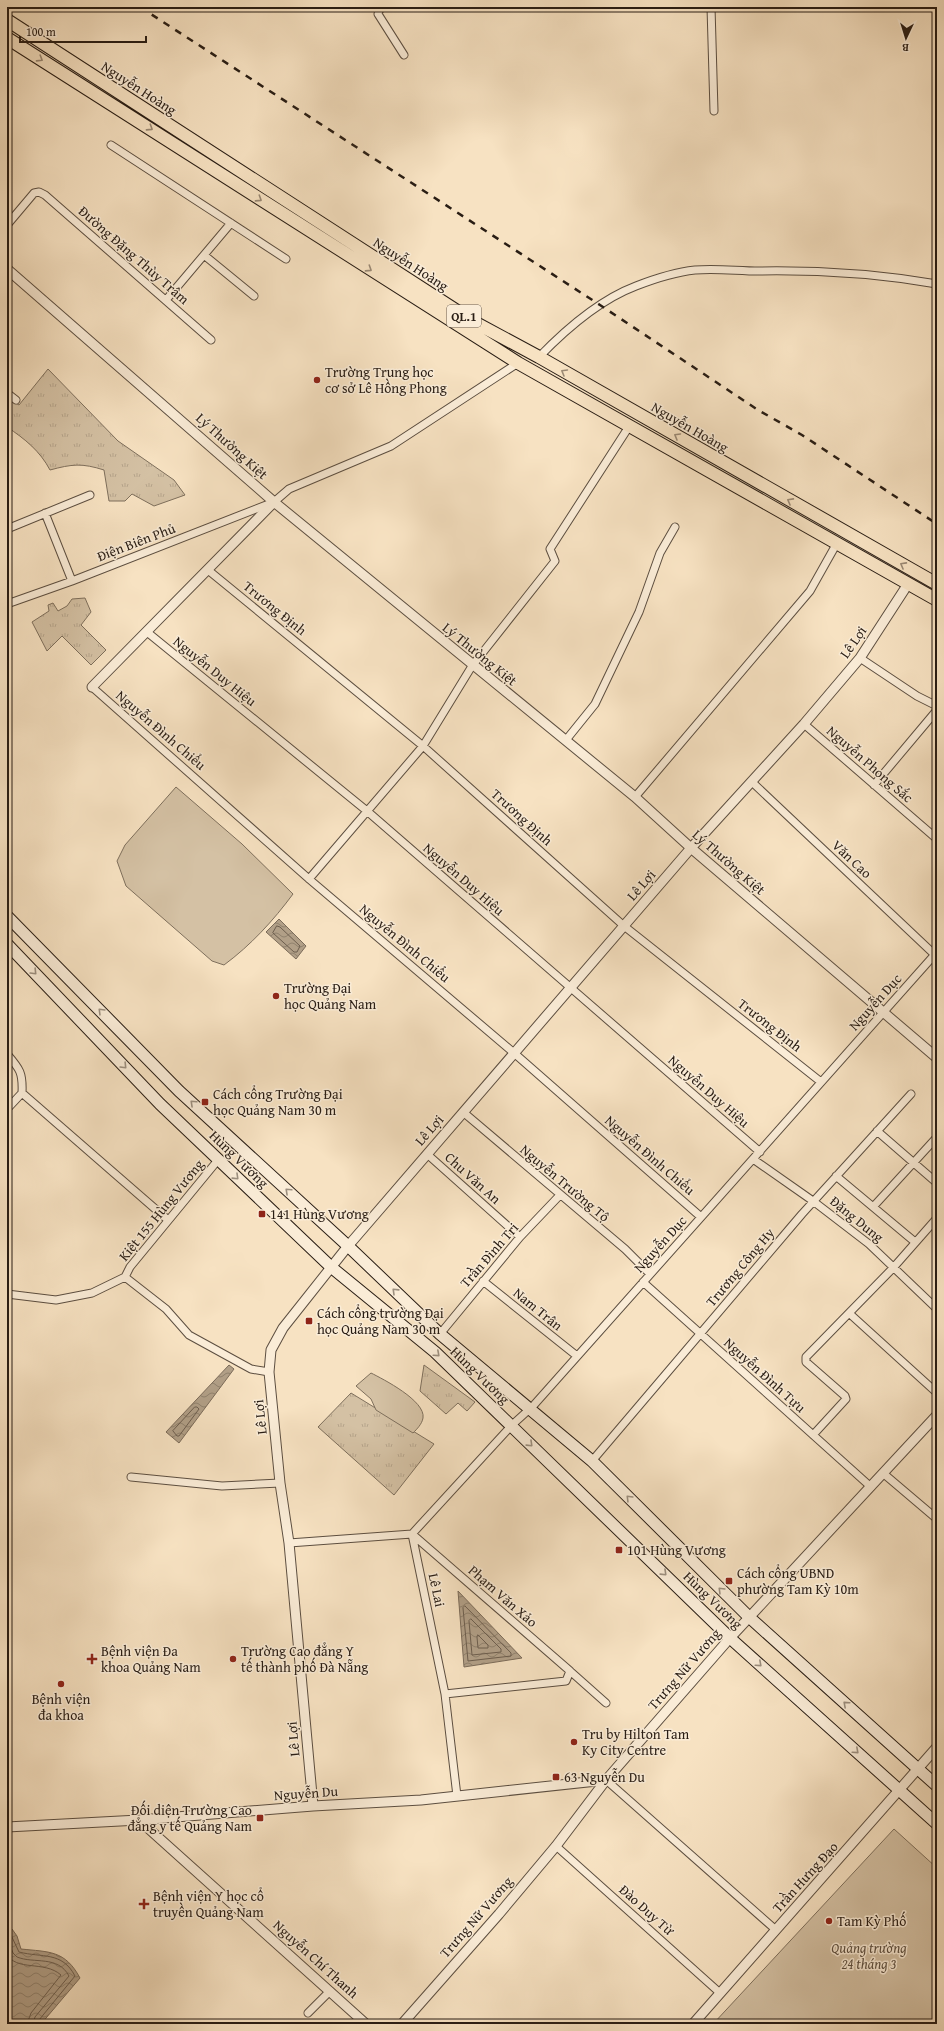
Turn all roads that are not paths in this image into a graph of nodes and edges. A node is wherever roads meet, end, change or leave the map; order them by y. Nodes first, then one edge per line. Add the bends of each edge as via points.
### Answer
1 (384, 7) edge
2 (711, 7) edge
3 (7, 20) edge
4 (7, 38) edge
5 (404, 55) dead end
6 (714, 111) dead end
7 (111, 145) dead end
8 (231, 223) junction
9 (7, 225) edge
10 (204, 255) junction
11 (286, 259) dead end
12 (7, 269) edge
13 (937, 284) edge
14 (254, 296) dead end
15 (166, 300) junction
16 (211, 340) dead end
17 (539, 357) junction
18 (518, 363) junction
19 (7, 393) edge
20 (16, 400) dead end
21 (630, 425) junction
22 (718, 460) junction
23 (712, 471) junction
24 (90, 495) dead end
25 (274, 502) junction
26 (44, 513) junction
27 (675, 527) dead end
28 (7, 529) edge
29 (836, 543) junction
30 (208, 570) junction
31 (72, 581) junction
32 (908, 584) junction
33 (937, 584) edge
34 (937, 600) edge
35 (7, 604) edge
36 (146, 632) junction
37 (860, 658) junction
38 (472, 666) junction
39 (92, 687) joint
40 (937, 706) edge
41 (937, 710) edge
42 (804, 724) junction
43 (566, 740) junction
44 (422, 746) junction
45 (752, 782) junction
46 (874, 785) junction
47 (635, 797) junction
48 (368, 811) junction
49 (936, 836) edge
50 (691, 848) junction
51 (310, 879) junction
52 (7, 916) edge
53 (624, 926) junction
54 (7, 944) edge
55 (936, 954) edge
56 (570, 988) junction
57 (883, 1012) junction
58 (514, 1053) junction
59 (7, 1054) edge
60 (937, 1058) edge
61 (821, 1082) junction
62 (22, 1093) junction
63 (911, 1094) dead end
64 (7, 1109) edge
65 (463, 1112) junction
66 (877, 1131) junction
67 (937, 1138) edge
68 (760, 1152) junction
69 (427, 1154) junction
70 (753, 1159) junction
71 (218, 1160) junction
72 (914, 1163) junction
73 (836, 1176) junction
74 (937, 1183) edge
75 (560, 1195) junction
76 (813, 1201) junction
77 (873, 1207) junction
78 (701, 1217) junction
79 (937, 1218) edge
80 (168, 1220) junction
81 (520, 1237) junction
82 (915, 1242) junction
83 (348, 1246) junction
84 (331, 1267) junction
85 (893, 1268) junction
86 (650, 1274) junction
87 (125, 1277) junction
88 (483, 1281) junction
89 (643, 1282) junction
90 (7, 1294) edge
91 (937, 1309) edge
92 (850, 1314) junction
93 (440, 1334) junction
94 (700, 1335) junction
95 (577, 1356) junction
96 (269, 1372) junction
97 (937, 1393) edge
98 (530, 1409) junction
99 (937, 1415) edge
100 (512, 1426) junction
101 (813, 1435) junction
102 (592, 1461) junction
103 (884, 1474) junction
104 (131, 1477) dead end
105 (280, 1484) junction
106 (871, 1487) junction
107 (937, 1519) edge
108 (412, 1534) junction
109 (289, 1543) junction
110 (749, 1617) junction
111 (730, 1638) junction
112 (570, 1671) junction
113 (445, 1694) junction
114 (606, 1703) dead end
115 (937, 1747) edge
116 (918, 1769) junction
117 (606, 1780) junction
118 (937, 1786) edge
119 (900, 1790) junction
120 (457, 1796) junction
121 (313, 1806) junction
122 (139, 1820) junction
123 (937, 1824) edge
124 (7, 1827) edge
125 (556, 1846) junction
126 (776, 1930) junction
127 (330, 1991) junction
128 (720, 1993) junction
129 (308, 2013) dead end
130 (366, 2024) edge
131 (402, 2024) edge
132 (693, 2024) edge

1 - 5 street via 378,14
2 - 6 street
3 - 17 highway, Nguyễn Hoàng / QL.1 via 474,322
4 -> 18 highway, Nguyễn Hoàng / QL.1
7 - 8 street
8 - 10 street
8 - 11 street
9 - 15 street, Đường Đặng Thùy Trâm via 34,193 39,192 60,207
10 - 14 street
10 - 15 street
12 - 25 street, Lý Thường Kiệt
13 - 17 street via 810,270 694,270 634,286 600,305 555,340
15 - 16 street, Đường Đặng Thùy Trâm
22 -> 17 highway, Nguyễn Hoàng / QL.1
18 - 21 highway, Nguyễn Hoàng / QL.1
18 - 25 street, Điện Biên Phủ via 391,446 290,489
19 - 20 street
21 - 23 highway, Nguyễn Hoàng / QL.1
21 - 38 street via 550,549 555,561
22 - 23 highway
33 -> 22 highway, Nguyễn Hoàng / QL.1
23 - 29 highway, Nguyễn Hoàng / QL.1
24 - 26 street
25 - 30 street
25 - 31 street, Điện Biên Phủ
25 - 38 street, Lý Thường Kiệt
26 - 28 street
26 - 31 street
27 - 43 street via 660,553 633,626 595,704
29 - 32 highway, Nguyễn Hoàng / QL.1
29 - 47 street via 810,591
30 - 36 street
30 - 44 street, Trương Định
31 - 35 street, Điện Biên Phủ
32 - 34 highway, Nguyễn Hoàng / QL.1
32 - 37 street, Lê Lợi
36 - 39 street
36 - 48 street, Nguyễn Duy Hiệu
37 - 40 street via 917,696
37 - 42 street, Lê Lợi
38 - 43 street, Lý Thường Kiệt
38 - 44 street
39 - 51 street, Nguyễn Đình Chiểu
41 - 46 street
42 - 45 street, Lê Lợi
42 - 46 street, Nguyễn Phong Sắc
43 - 47 street, Lý Thường Kiệt
44 - 48 street
44 - 53 street, Trương Định
45 - 50 street, Lê Lợi
45 - 55 street, Văn Cao
46 - 49 street, Nguyễn Phong Sắc
47 - 50 street, Lý Thường Kiệt
48 - 51 street
48 - 56 street, Nguyễn Duy Hiệu
50 - 53 street, Lê Lợi
50 - 57 street, Lý Thường Kiệt
51 - 58 street, Nguyễn Đình Chiểu
83 -> 52 main road, Hùng Vương via 180,1090
53 - 56 street, Lê Lợi
53 - 61 street, Trương Định
54 -> 71 main road, Hùng Vương via 160,1104
55 - 57 street, Nguyễn Dục
56 - 58 street, Lê Lợi
56 - 68 street, Nguyễn Duy Hiệu
57 - 60 street, Lý Thường Kiệt
57 - 61 street, Nguyễn Dục
58 - 65 street, Lê Lợi
58 - 78 street, Nguyễn Đình Chiểu
59 - 62 street via 23,1077
61 - 68 street, Nguyễn Dục
62 - 64 street
62 - 80 street
63 - 66 street, Trương Công Hy
65 - 69 street, Lê Lợi
65 - 75 street, Nguyễn Trường Tộ
66 - 72 street
66 - 73 street, Trương Công Hy
67 - 72 street
68 - 70 street, Nguyễn Dục
69 - 81 street, Chu Văn An
69 - 83 street, Lê Lợi
70 - 76 street, Đặng Dung
70 - 78 street, Nguyễn Dục
71 - 80 street, Kiệt 155 Hùng Vương
71 -> 84 main road, Hùng Vương
72 - 74 street
72 - 77 street
73 - 76 street, Trương Công Hy
73 - 77 street
75 - 81 street, Trần Đình Tri
75 - 86 street, Nguyễn Trường Tộ via 625,1249
76 - 85 street, Đặng Dung via 869,1244
76 - 94 street, Trương Công Hy
77 - 82 street
78 - 86 street, Nguyễn Dục
79 - 82 street
80 - 87 street, Kiệt 155 Hùng Vương via 130,1267
81 - 88 street, Trần Đình Tri
82 - 85 street
83 - 84 street, Lê Lợi
93 -> 83 main road, Hùng Vương
84 - 96 street, Lê Lợi via 283,1328 271,1350
84 -> 100 main road, Hùng Vương via 435,1352
85 - 91 street, Đặng Dung
85 - 92 street
86 - 89 street, Nguyễn Dục
87 - 90 street via 92,1293 56,1300
87 - 96 street via 166,1309 189,1335 251,1369
88 - 93 street, Trần Đình Tri
88 - 95 street, Nam Trân
89 - 94 street, Nguyễn Đình Tựu
89 - 95 street, Nguyễn Dục
92 - 97 street
92 - 101 street via 805,1360 846,1399
93 - 98 main road, Hùng Vương
94 - 101 street, Nguyễn Đình Tựu
94 - 102 street, Trương Công Hy
95 - 98 street, Nguyễn Dục
96 - 105 street, Lê Lợi
98 - 100 street, Nguyễn Dục
98 - 102 main road, Hùng Vương
99 - 103 street, Trưng Nữ Vương
100 - 108 street
100 -> 111 main road, Hùng Vương
101 - 106 street, Nguyễn Đình Tựu
110 -> 102 main road, Hùng Vương
103 - 106 street, Trưng Nữ Vương
103 - 107 street
104 - 105 street via 222,1486
105 - 109 street, Lê Lợi
106 - 110 street, Trưng Nữ Vương
108 - 109 street
108 - 112 street, Phạm Văn Xảo
108 - 113 street, Lê Lai
109 - 121 street, Lê Lợi
110 - 111 street, Trưng Nữ Vương
116 -> 110 main road, Hùng Vương
111 - 117 street, Trưng Nữ Vương
111 -> 119 main road, Hùng Vương
112 - 113 street via 566,1682
112 - 114 street, Phạm Văn Xảo
113 - 120 street, Lê Lai
115 - 116 street, Trần Hưng Đạo
116 - 118 main road, Hùng Vương
116 - 119 street, Trần Hưng Đạo
117 - 120 street, Nguyễn Du
117 - 125 street, Trưng Nữ Vương
117 - 126 street
119 - 123 main road, Hùng Vương
119 - 126 street, Trần Hưng Đạo
120 - 121 street, Nguyễn Du
121 - 122 street, Nguyễn Du
122 - 124 street, Nguyễn Du
122 - 127 street, Nguyễn Chí Thanh
125 - 128 street, Đào Duy Từ
125 - 131 street, Trưng Nữ Vương
126 - 128 street, Trần Hưng Đạo
127 - 129 street
127 - 130 street, Nguyễn Chí Thanh
128 - 132 street, Trần Hưng Đạo

